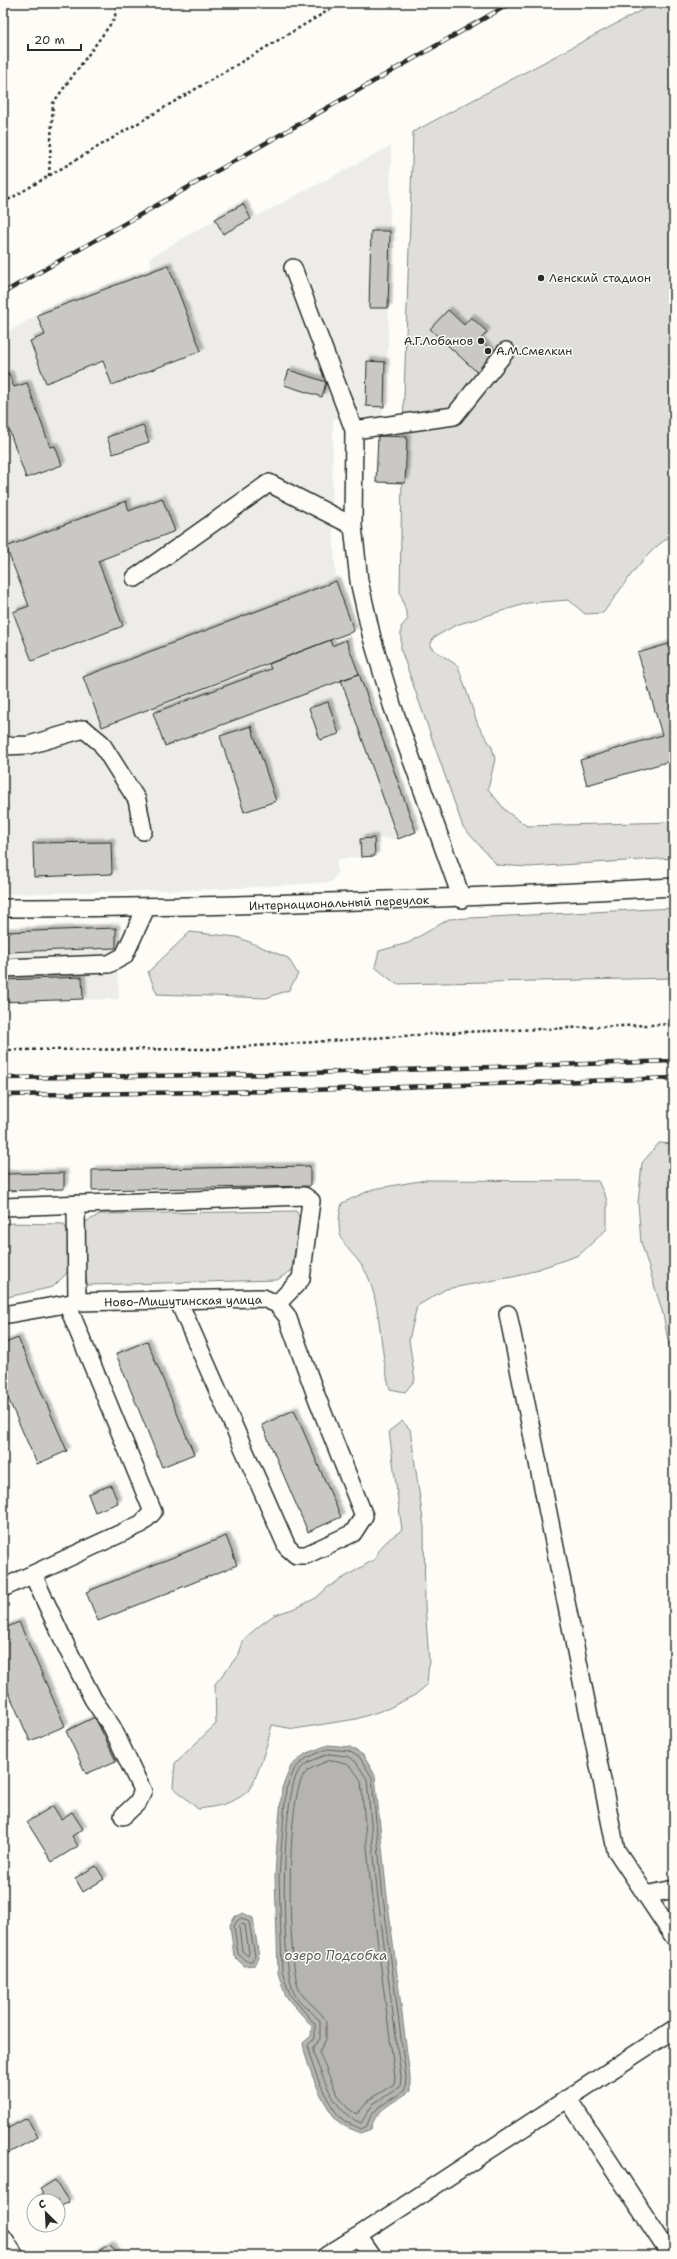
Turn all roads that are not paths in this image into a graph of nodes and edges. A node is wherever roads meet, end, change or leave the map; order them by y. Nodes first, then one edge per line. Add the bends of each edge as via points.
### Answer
1 (293, 268) dead end
2 (506, 352) dead end
3 (354, 430) junction
4 (354, 526) junction
5 (135, 578) dead end
6 (3, 746) edge
7 (143, 831) dead end
8 (674, 887) edge
9 (462, 899) junction
10 (3, 908) edge
11 (146, 908) junction
12 (3, 968) edge
13 (76, 1204) junction
14 (3, 1207) edge
15 (178, 1300) junction
16 (72, 1303) junction
17 (278, 1304) junction
18 (508, 1314) dead end
19 (3, 1315) edge
20 (33, 1575) junction
21 (3, 1588) edge
22 (123, 1816) dead end
23 (674, 1889) edge
24 (646, 1895) junction
25 (674, 1937) edge
26 (674, 2029) edge
27 (568, 2099) junction
28 (358, 2236) junction
29 (3, 2237) edge
30 (15, 2256) edge
31 (326, 2256) edge
32 (372, 2256) edge
33 (671, 2256) edge

1 - 3 street
2 - 3 street via 454,416
3 - 4 street
4 - 5 street via 270,483
4 - 9 street via 359,582 372,638 392,705
6 - 7 street via 29,745 84,729 101,743 137,800
8 - 9 street, Интернациональный переулок
9 - 11 street, Интернациональный переулок
10 - 11 street, Интернациональный переулок
11 - 12 street via 124,956 108,964
13 - 14 street
13 - 16 street
13 - 17 street via 304,1196 311,1201 301,1279
15 - 16 street, Ново-Мишутинская улица
15 - 17 street, Ново-Мишутинская улица via 263,1298
15 - 17 street, Ново-Мишутинская улица via 287,1547 296,1555 306,1555 354,1533 364,1516 287,1316
16 - 19 street, Ново-Мишутинская улица
16 - 20 street via 151,1501 153,1512 141,1524
18 - 24 street via 616,1850
20 - 21 street
20 - 22 street via 75,1664 93,1699 112,1727 143,1792 137,1803
23 - 24 street
24 - 25 street
26 - 27 street
27 - 28 street
27 - 33 street
28 - 31 street
28 - 32 street
29 - 30 street

